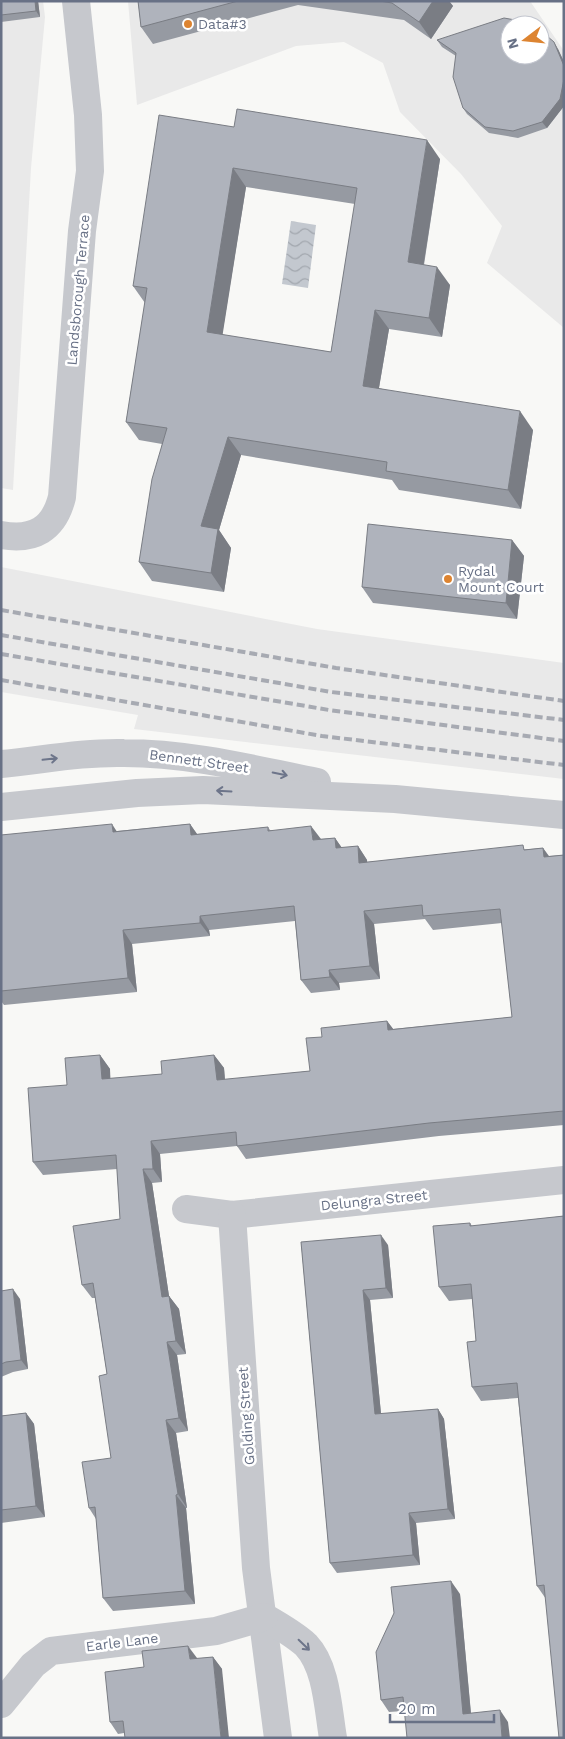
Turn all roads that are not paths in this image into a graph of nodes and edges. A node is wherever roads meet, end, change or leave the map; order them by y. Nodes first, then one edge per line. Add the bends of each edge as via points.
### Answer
1 (76, 1) edge
2 (1, 535) edge
3 (1, 764) edge
4 (395, 799) junction
5 (1, 807) edge
6 (564, 815) edge
7 (564, 1180) edge
8 (186, 1209) dead end
9 (232, 1215) junction
10 (264, 1617) junction
11 (1, 1704) edge
12 (278, 1738) edge
13 (333, 1738) edge

1 - 2 street, Landsborough Terrace via 88,115 90,171 82,231 62,497 50,524 37,533
3 -> 4 street, Bennett Street via 124,752 182,757
4 -> 5 street, Bennett Street via 181,790
4 - 6 street, Bennett Street
7 - 9 street, Delungra Street
8 - 9 street, Delungra Street
9 - 10 street, Golding Street via 255,1550
10 - 11 street, Earle Lane via 216,1631 51,1652 33,1665
10 - 12 street, Golding Street
10 -> 13 street via 304,1644 314,1658 326,1695

